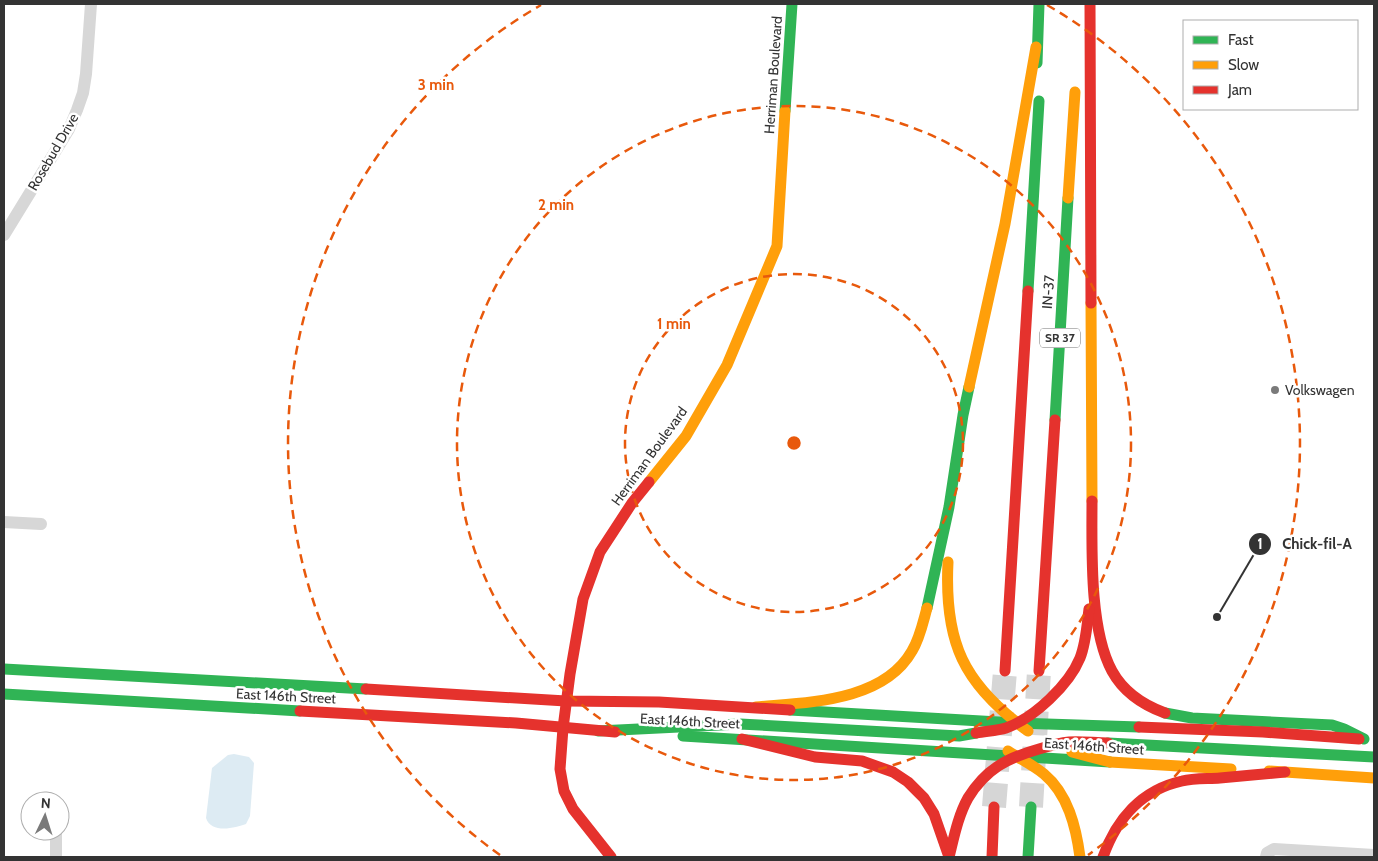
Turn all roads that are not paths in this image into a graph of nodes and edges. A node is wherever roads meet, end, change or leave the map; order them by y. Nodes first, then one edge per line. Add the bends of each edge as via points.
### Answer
1 (91, 4) edge
2 (792, 4) edge
3 (1039, 4) edge
4 (1081, 4) edge
5 (1090, 4) edge
6 (1078, 40) dead end
7 (1036, 47) junction
8 (1076, 79) dead end
9 (4, 235) edge
10 (949, 508) junction
11 (4, 522) edge
12 (41, 524) dead end
13 (1092, 568) junction
14 (4, 669) edge
15 (1006, 671) tunnel mouth
16 (1039, 671) tunnel mouth
17 (4, 694) edge
18 (566, 701) junction
19 (756, 707) junction
20 (962, 719) junction
21 (1016, 724) junction
22 (563, 728) junction
23 (598, 731) junction
24 (981, 732) junction
25 (1369, 739) edge
26 (742, 740) junction
27 (1055, 744) junction
28 (1015, 756) junction
29 (1374, 757) edge
30 (1110, 762) junction
31 (1285, 772) junction
32 (1374, 778) edge
33 (1031, 807) tunnel mouth
34 (994, 808) tunnel mouth
35 (56, 841) edge
36 (1374, 855) edge
37 (56, 857) edge
38 (611, 857) edge
39 (949, 857) edge
40 (992, 857) edge
41 (1028, 857) edge
42 (1080, 857) edge
43 (1103, 857) edge
44 (1266, 857) edge

1 - 9 street, Rosebud Drive via 86,74 77,110 69,129
2 - 18 main road, Herriman Boulevard via 777,246 727,365 704,407 686,436 632,503 600,552 583,599
3 - 7 main road, IN-37 / SR 37
4 - 6 main road
5 - 13 main road
7 - 10 main road via 1005,224 964,415
7 - 15 main road, IN-37 / SR 37 via 1040,108
8 - 16 main road, IN-37 / SR 37
10 - 19 main road via 922,628 912,652 888,679 871,688 837,697
10 - 21 main road via 947,597 956,647 982,693
11 - 12 street
13 - 21 main road via 1086,636 1080,658 1048,700
13 - 25 main road via 1102,642 1110,666 1126,690 1142,702 1164,713 1202,718 1335,726
14 - 18 main road, East 146th Street
17 - 22 main road, East 146th Street
18 - 19 main road, East 146th Street
18 - 22 main road, Herriman Boulevard
19 - 20 main road, East 146th Street
20 - 21 main road, East 146th Street
20 - 24 main road
21 - 24 main road
21 - 25 main road, East 146th Street
21 - 27 main road
22 - 23 main road, East 146th Street
22 - 38 main road, Herriman Boulevard via 560,769 564,791 573,809
23 - 24 main road via 740,724 959,736
23 - 26 main road, East 146th Street
24 - 28 main road
26 - 28 main road, East 146th Street
26 - 39 main road via 815,757 862,762 893,772 924,798 934,814
27 - 28 main road
27 - 29 main road via 1115,743
27 - 30 main road
28 - 30 main road, East 146th Street
28 - 39 main road via 990,772 968,799
28 - 42 main road via 1046,774 1060,792 1072,819
30 - 31 main road, East 146th Street
31 - 32 main road, East 146th Street
31 - 43 main road via 1182,781 1166,786 1138,801 1129,810 1108,839
33 - 41 main road
34 - 40 main road
35 - 37 street
36 - 44 street via 1274,849

